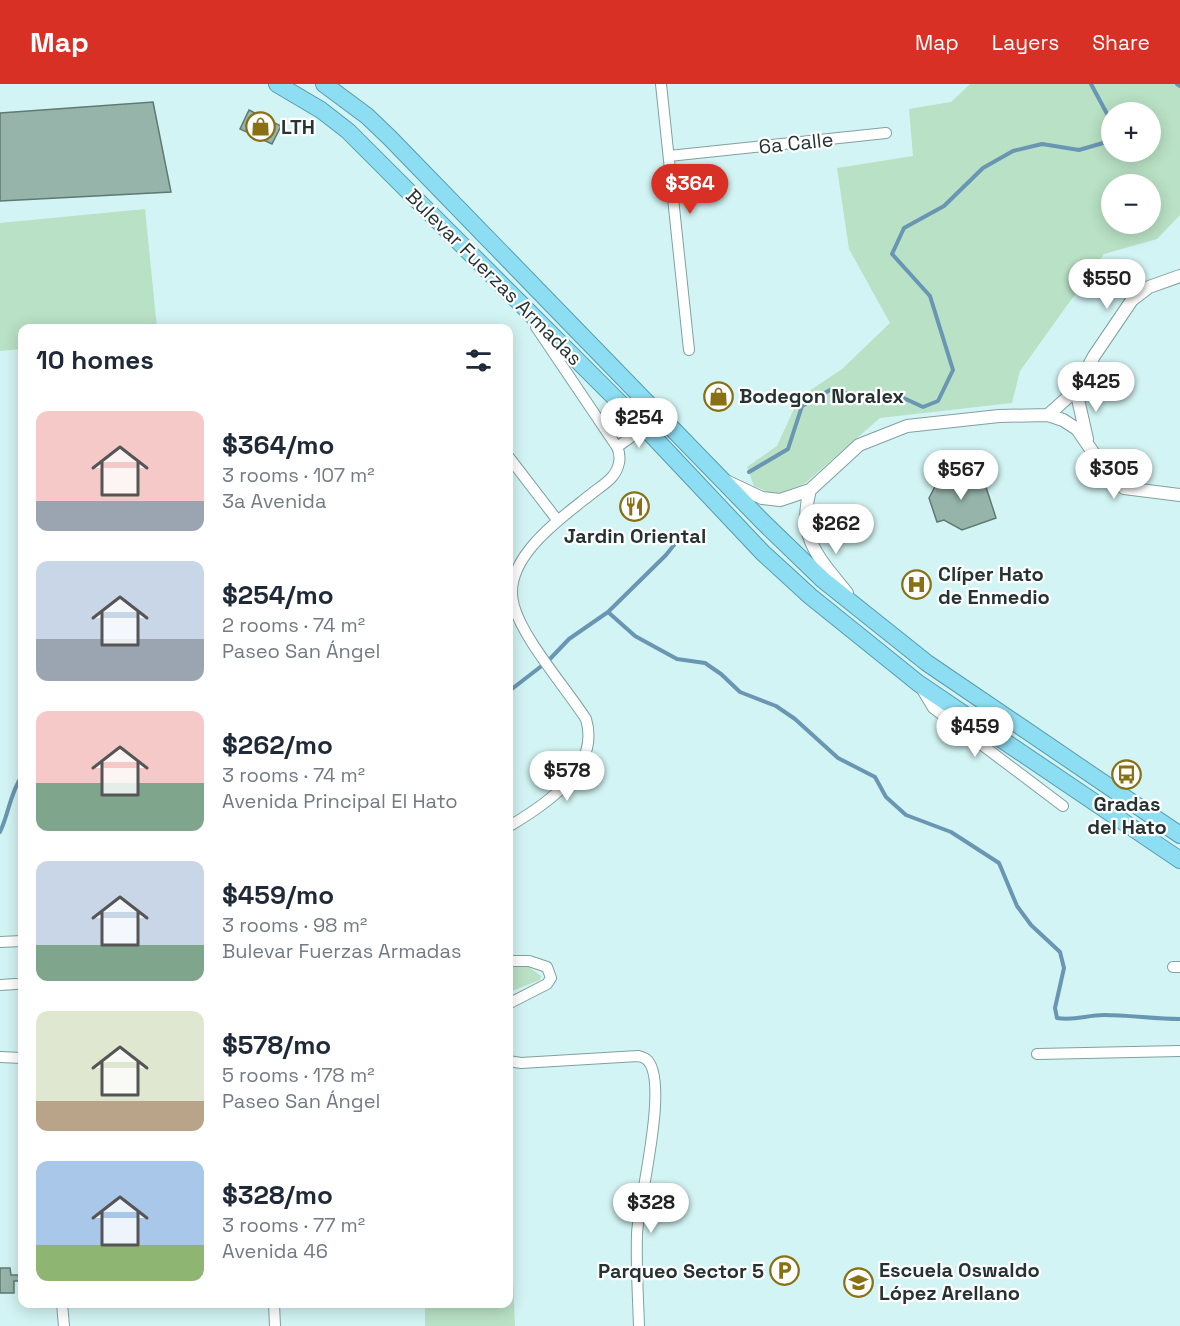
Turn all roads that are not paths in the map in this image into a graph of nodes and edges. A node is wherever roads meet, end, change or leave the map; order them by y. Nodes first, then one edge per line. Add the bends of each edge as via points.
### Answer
1 (277, 84) edge
2 (324, 84) edge
3 (661, 84) edge
4 (886, 133) dead end
5 (669, 156) junction
6 (1180, 276) edge
7 (520, 303) junction
8 (689, 350) dead end
9 (1076, 390) junction
10 (1048, 415) junction
11 (645, 428) junction
12 (1088, 442) junction
13 (617, 447) junction
14 (513, 462) edge
15 (723, 480) junction
16 (810, 490) junction
17 (1180, 495) edge
18 (558, 521) junction
19 (866, 615) junction
20 (918, 683) junction
21 (1063, 806) dead end
22 (513, 824) edge
23 (1180, 835) edge
24 (1180, 860) edge
25 (18, 941) edge
26 (0, 942) edge
27 (513, 961) edge
28 (16, 984) dead end
29 (0, 985) edge
30 (513, 1001) edge
31 (1180, 1051) edge
32 (1037, 1054) dead end
33 (0, 1057) edge
34 (18, 1058) edge
35 (513, 1062) edge
36 (62, 1308) edge
37 (274, 1308) edge
38 (64, 1326) edge
39 (275, 1326) edge
40 (639, 1326) edge

1 - 7 highway, Bulevar Fuerzas Armadas via 348,131
2 - 15 highway, Bulevar Fuerzas Armadas via 390,138
3 - 5 street
4 - 5 street, 6a Calle
5 - 8 street
6 - 9 street via 1149,287 1132,300
7 - 11 highway, Bulevar Fuerzas Armadas
7 - 13 street
9 - 10 street
9 - 12 street
10 - 12 street via 1064,420
10 - 16 street via 908,426 859,445
11 - 13 street
11 - 20 highway, Bulevar Fuerzas Armadas via 763,553
12 - 17 street via 1112,480 1124,488
13 - 18 street via 620,459 612,477
14 - 18 street
15 - 16 street via 773,501
15 - 19 highway, Bulevar Fuerzas Armadas via 823,580
16 - 19 street via 806,518 816,555
18 - 22 street via 521,560 514,578 514,607 533,643 586,719 589,745 579,767 562,787 538,809
19 - 23 highway, Bulevar Fuerzas Armadas via 927,663
20 - 21 street via 933,708
20 - 24 highway, Bulevar Fuerzas Armadas
25 - 26 street
27 - 30 street via 547,967 551,978 547,984
28 - 29 street
31 - 32 street
33 - 34 street
35 - 40 street via 638,1056 651,1065 656,1102 637,1234
36 - 38 street
37 - 39 street

